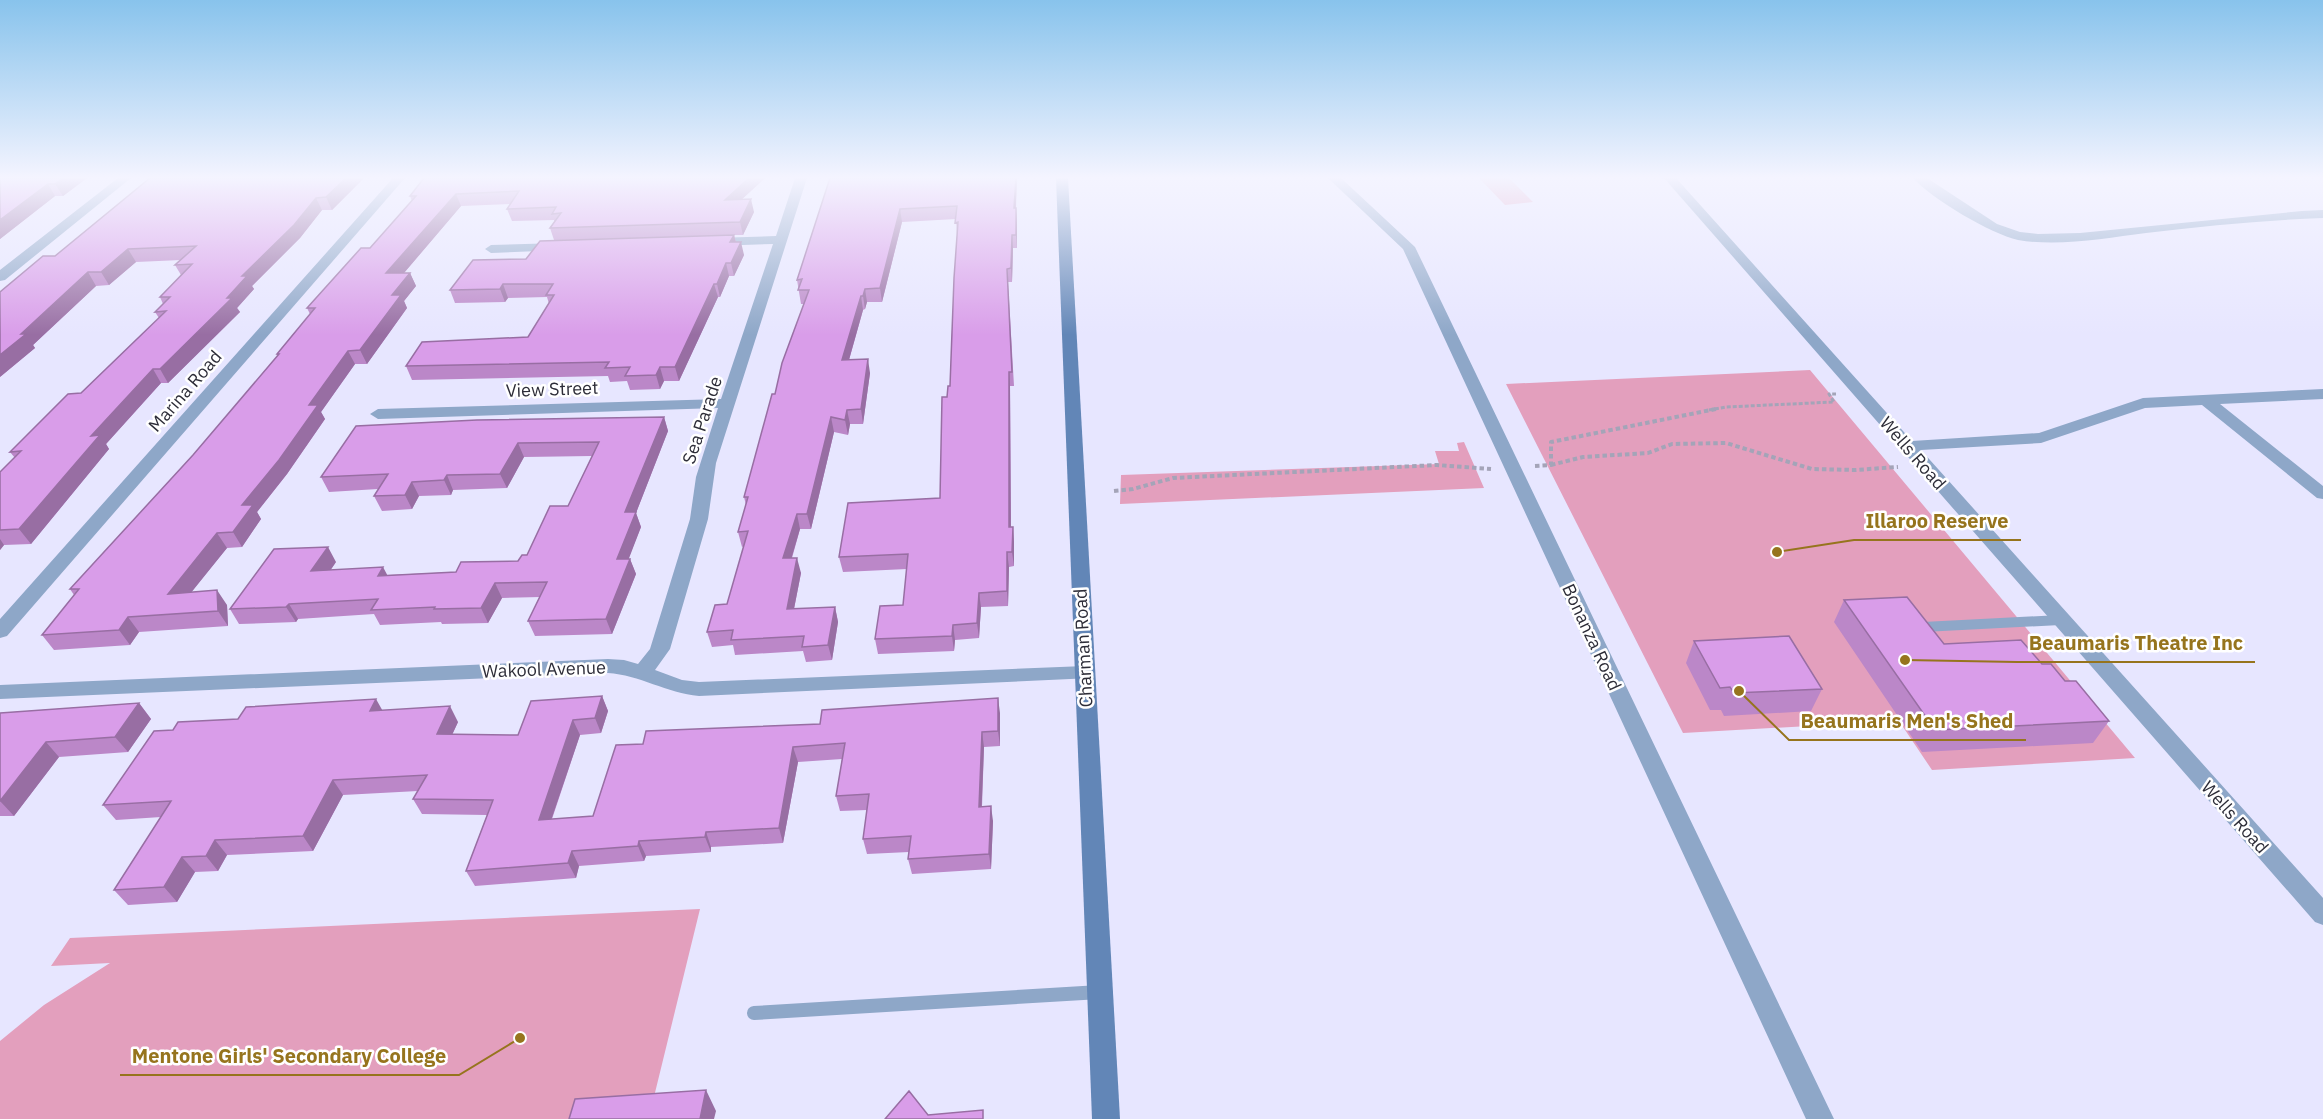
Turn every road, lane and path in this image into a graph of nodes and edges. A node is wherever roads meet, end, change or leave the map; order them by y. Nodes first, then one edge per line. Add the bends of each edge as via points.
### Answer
1 (59, 230) edge
2 (353, 230) edge
3 (783, 230) edge
4 (1064, 230) edge
5 (1391, 230) edge
6 (1716, 230) edge
7 (2000, 230) edge
8 (2141, 230) edge
9 (780, 240) junction
10 (702, 243) edge
11 (573, 246) edge
12 (491, 249) dead end
13 (0, 277) edge
14 (2323, 394) edge
15 (2205, 399) junction
16 (727, 403) junction
17 (378, 414) dead end
18 (1907, 446) junction
19 (1551, 465) dead end
20 (1925, 466) junction
21 (2323, 494) edge
22 (2060, 620) junction
23 (2, 626) edge
24 (1923, 627) edge
25 (642, 672) junction
26 (1085, 673) junction
27 (0, 692) edge
28 (2323, 915) edge
29 (1100, 992) junction
30 (754, 1013) dead end
31 (1106, 1119) edge
32 (1820, 1119) edge

1 - 13 street
2 - 23 street, Marina Road
3 - 9 street, Sea Parade
4 - 26 main road, Charman Road
5 - 32 street, Bonanza Road via 1409,247
6 - 18 street, Wells Road
7 - 8 street via 2021,236 2073,238
9 - 10 street
9 - 16 street, Sea Parade
11 - 12 street
14 - 15 street
15 - 18 street via 2143,403 2041,438
15 - 21 street
16 - 17 street, View Street
16 - 25 street, Sea Parade via 704,477 699,519 660,649
18 - 20 street, Wells Road
19 - 20 path via 1583,457 1648,453 1672,444 1726,443 1812,469
20 - 22 street, Wells Road
22 - 24 lane
22 - 28 street, Wells Road
25 - 26 street, Wakool Avenue via 681,687 699,689
25 - 27 street, Wakool Avenue via 624,667 580,667
26 - 29 main road, Charman Road
29 - 30 lane
29 - 31 main road, Charman Road

